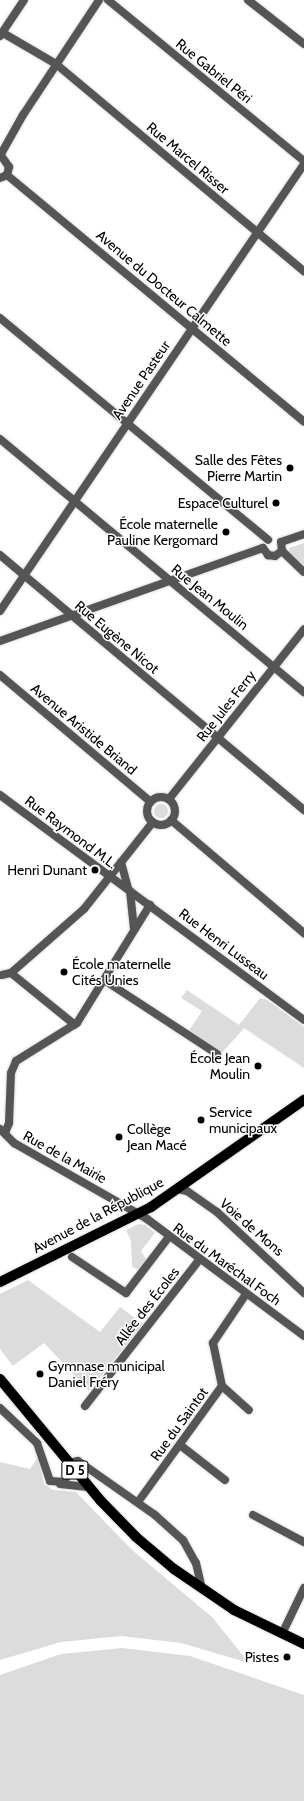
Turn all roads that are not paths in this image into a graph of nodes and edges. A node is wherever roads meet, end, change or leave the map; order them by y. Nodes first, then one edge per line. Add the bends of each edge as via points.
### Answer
1 (24, 0) edge
2 (99, 0) edge
3 (108, 0) edge
4 (248, 0) edge
5 (1, 35) edge
6 (304, 44) edge
7 (56, 64) junction
8 (1, 154) edge
9 (304, 161) edge
10 (304, 164) edge
11 (3, 176) edge
12 (257, 232) junction
13 (304, 271) edge
14 (0, 318) edge
15 (192, 328) junction
16 (304, 422) edge
17 (128, 424) junction
18 (0, 439) edge
19 (75, 502) junction
20 (304, 534) edge
21 (268, 540) junction
22 (281, 542) junction
23 (263, 548) junction
24 (282, 552) junction
25 (0, 555) edge
26 (304, 572) edge
27 (24, 576) junction
28 (170, 582) junction
29 (0, 611) edge
30 (72, 616) junction
31 (304, 629) edge
32 (0, 641) edge
33 (274, 667) junction
34 (0, 675) edge
35 (304, 692) edge
36 (218, 738) junction
37 (0, 795) edge
38 (169, 799) junction
39 (151, 802) junction
40 (304, 810) edge
41 (171, 820) junction
42 (152, 822) junction
43 (121, 862) junction
44 (110, 877) junction
45 (129, 890) junction
46 (150, 905) junction
47 (134, 929) junction
48 (304, 933) edge
49 (11, 973) junction
50 (1, 975) edge
51 (104, 980) junction
52 (304, 1020) edge
53 (75, 1025) junction
54 (217, 1054) dead end
55 (304, 1100) edge
56 (3, 1131) edge
57 (178, 1189) junction
58 (135, 1214) junction
59 (168, 1238) junction
60 (72, 1257) dead end
61 (199, 1260) junction
62 (0, 1282) edge
63 (304, 1293) edge
64 (246, 1294) junction
65 (304, 1336) edge
66 (0, 1379) edge
67 (222, 1386) junction
68 (85, 1406) dead end
69 (0, 1408) edge
70 (249, 1410) dead end
71 (180, 1445) junction
72 (69, 1463) junction
73 (224, 1480) dead end
74 (60, 1484) junction
75 (88, 1486) junction
76 (138, 1502) junction
77 (253, 1515) dead end
78 (304, 1542) edge
79 (202, 1588) junction
80 (304, 1588) edge
81 (282, 1634) junction
82 (304, 1644) edge

1 - 5 street
2 - 7 street
3 - 9 street, Rue Gabriel Péri
4 - 6 street
5 - 7 street, Rue Marcel Risser
7 - 8 street
7 - 12 street, Rue Marcel Risser
8 - 11 street via 9,167
10 - 12 street, Avenue Pasteur
11 - 15 street, Avenue du Docteur Calmette
12 - 13 street, Rue Marcel Risser
12 - 15 street, Avenue Pasteur
14 - 17 street
15 - 16 street, Avenue du Docteur Calmette
15 - 17 street, Avenue Pasteur
17 - 19 street, Avenue Pasteur
17 - 21 street
18 - 19 street, Rue Jean Moulin
19 - 27 street, Avenue Pasteur
19 - 28 street, Rue Jean Moulin
20 - 22 street
21 - 22 street
21 - 23 street
22 - 24 street
23 - 24 street via 271,556
23 - 28 street
24 - 26 street
25 - 27 street, Rue Eugène Nicot
27 - 29 street, Avenue Pasteur
27 - 30 street, Rue Eugène Nicot
28 - 30 street
28 - 33 street, Rue Jean Moulin
30 - 32 street
30 - 36 street, Rue Eugène Nicot
31 - 33 street, Rue Jules Ferry
33 - 35 street, Rue Jean Moulin
33 - 36 street, Rue Jules Ferry
34 - 39 street, Avenue Aristide Briand
36 - 38 street, Rue Jules Ferry
36 - 40 street, Rue Eugène Nicot
37 - 44 street, Rue Raymond M.L.
38 - 39 street via 157,798
38 - 41 street via 175,809
39 - 42 street via 148,814
41 - 42 street via 164,824
41 - 48 street
42 - 43 street
43 - 44 street
43 - 45 street
44 - 45 street, Rue Raymond M.L.
44 - 49 street via 84,909
45 - 46 street, Rue Henri Lusseau
45 - 47 street
46 - 47 street
46 - 52 street, Rue Henri Lusseau
47 - 51 street
49 - 50 street
49 - 53 street
51 - 53 street
51 - 54 street
53 - 56 street via 16,1061 11,1073 9,1123
55 - 57 main road, Avenue de la République
56 - 58 street, Rue de la Mairie via 14,1143
57 - 58 main road, Avenue de la République
57 - 63 street, Voie de Mons via 188,1191 217,1212
58 - 59 street, Rue du Maréchal Foch via 147,1219
58 - 62 main road, Avenue de la République
59 - 60 street via 126,1293
59 - 61 street, Rue du Maréchal Foch
61 - 64 street, Rue du Maréchal Foch
61 - 68 street, Allée des Écoles
64 - 65 street, Rue du Maréchal Foch
64 - 67 street, Rue du Saintot via 214,1343
66 - 72 main road, D 5
67 - 70 street
67 - 71 street, Rue du Saintot
69 - 74 street via 37,1443 44,1454 48,1477
71 - 73 street
71 - 76 street, Rue du Saintot
72 - 74 street via 68,1478
72 - 75 main road, D 5
72 - 76 street via 78,1461
74 - 75 street
75 - 79 main road, D 5 via 136,1537
76 - 79 street via 183,1540 196,1563
77 - 78 street
79 - 81 main road, D 5
80 - 81 street
81 - 82 main road, D 5

